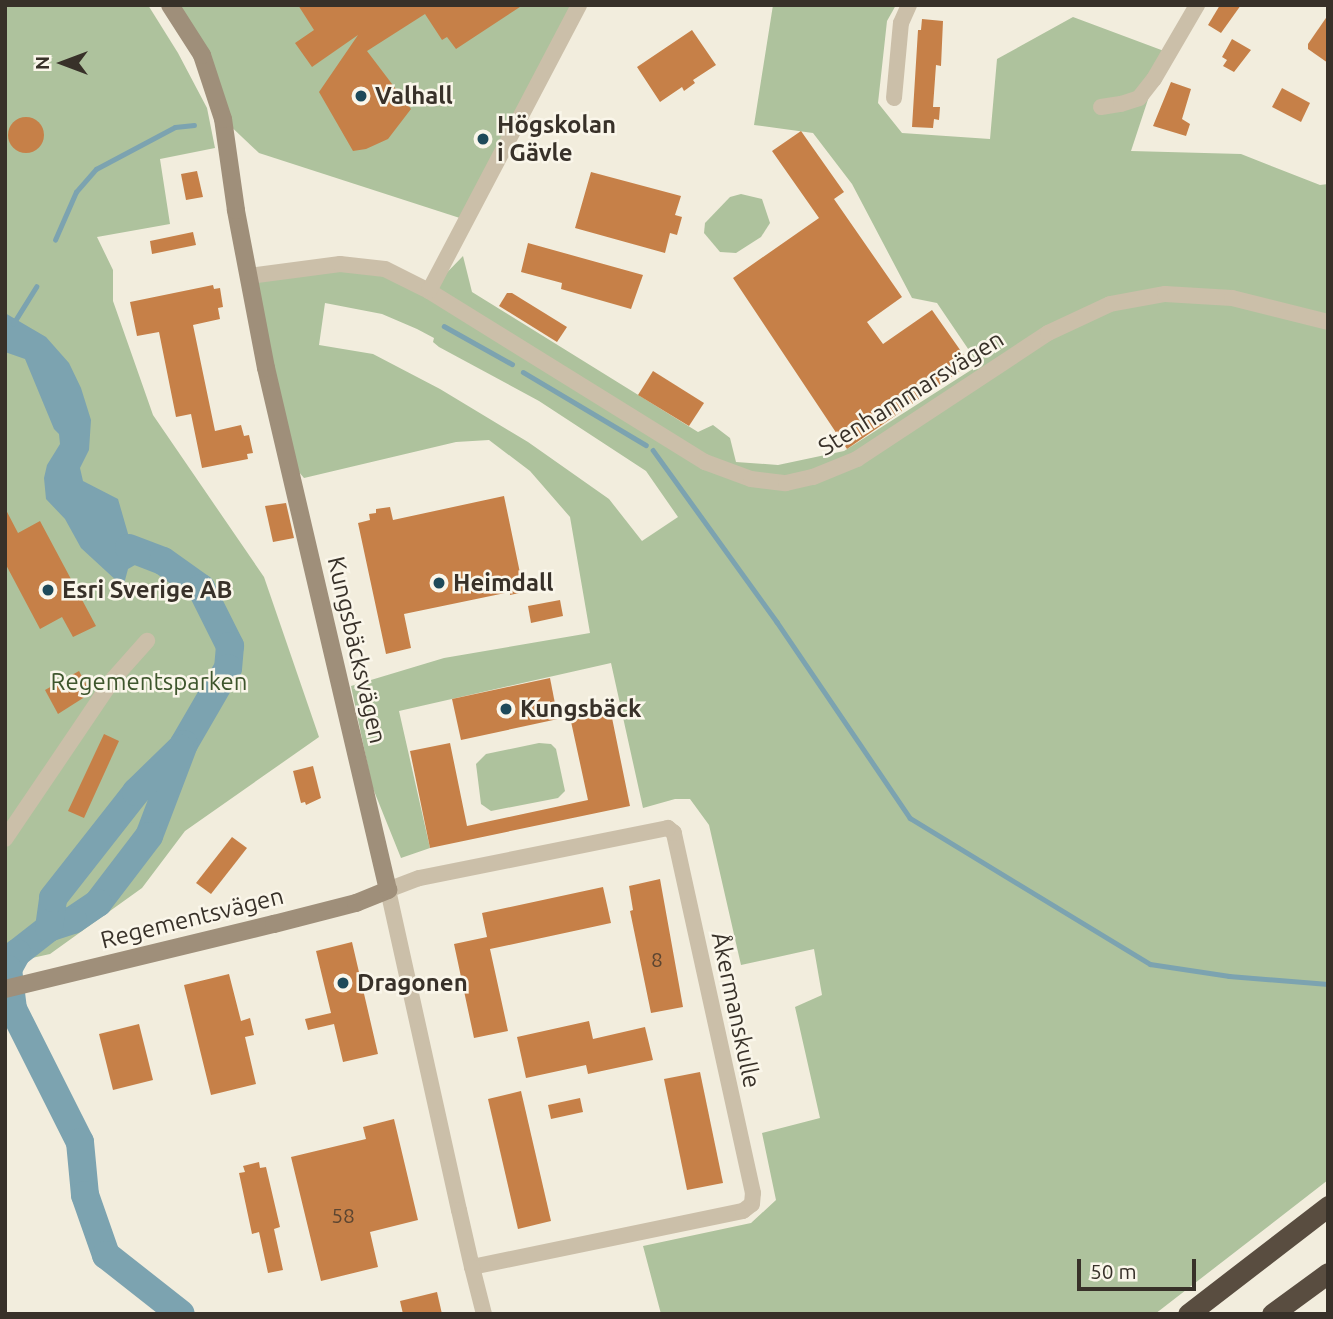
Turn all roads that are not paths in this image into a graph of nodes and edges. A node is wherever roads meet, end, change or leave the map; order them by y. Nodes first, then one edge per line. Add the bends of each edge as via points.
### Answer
1 (170, 5) edge
2 (579, 5) edge
3 (909, 5) edge
4 (1197, 5) edge
5 (894, 98) dead end
6 (1101, 107) dead end
7 (249, 276) junction
8 (429, 291) junction
9 (1328, 322) edge
10 (146, 641) dead end
11 (5, 839) edge
12 (388, 890) junction
13 (11, 987) edge
14 (1328, 1206) edge
15 (472, 1267) junction
16 (1328, 1273) edge
17 (484, 1314) edge
18 (1188, 1314) edge
19 (1272, 1314) edge

1 - 7 street, Kungsbäcksvägen via 202,55 223,120
2 - 8 street
3 - 5 street via 901,23
4 - 6 street via 1139,98
7 - 8 street, Stenhammarsvägen via 340,264 384,269
7 - 12 street, Kungsbäcksvägen via 266,368
8 - 9 street, Stenhammarsvägen via 705,462 751,479 786,483 857,459 1048,333 1110,304 1165,294 1232,298
10 - 11 street via 114,678
12 - 13 street, Regementsvägen via 356,903
12 - 15 street, Kungsbäcksvägen
12 - 15 street, Åkermanskulle via 418,878 668,828 674,833 754,1192 752,1204 743,1211
14 - 18 highway
15 - 17 street, Kungsbäcksvägen
16 - 19 highway

